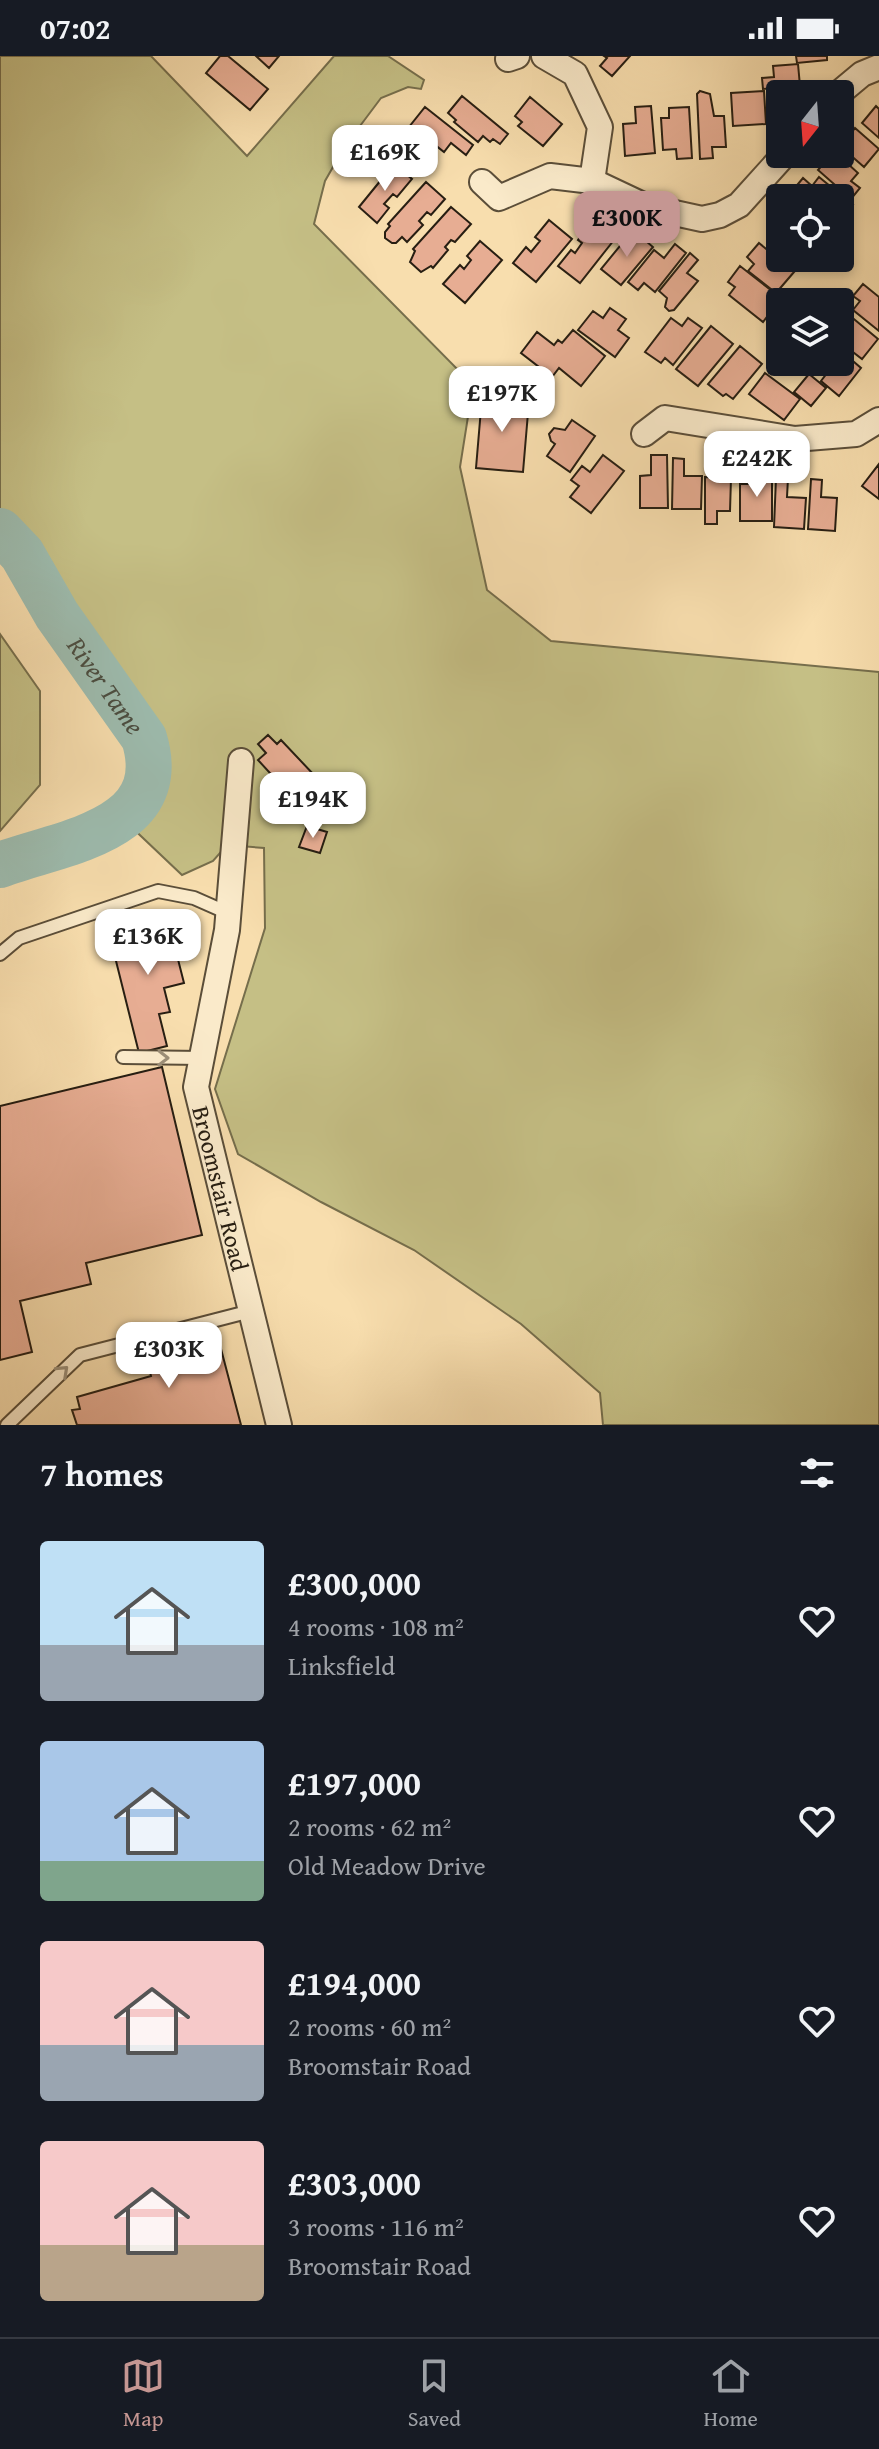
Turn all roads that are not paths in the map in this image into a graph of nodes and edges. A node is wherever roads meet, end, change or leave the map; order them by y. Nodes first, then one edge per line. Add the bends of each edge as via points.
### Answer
1 (544, 56) edge
2 (879, 67) edge
3 (854, 81) edge
4 (772, 168) edge
5 (592, 181) junction
6 (495, 198) dead end
7 (879, 420) edge
8 (644, 434) dead end
9 (241, 761) dead end
10 (228, 913) junction
11 (0, 954) edge
12 (123, 1057) dead end
13 (202, 1058) junction
14 (251, 1311) junction
15 (7, 1425) edge
16 (279, 1425) edge

1 - 5 street via 575,74 600,127
2 - 3 street
4 - 5 street via 739,205 702,219 647,207
5 - 6 street via 550,176
7 - 8 street via 856,434 795,439 665,418
9 - 10 street, Broomstair Road
10 - 11 lane via 194,898 158,891 19,938
10 - 13 street, Broomstair Road
12 -> 13 lane
13 - 14 street, Broomstair Road via 196,1087
15 -> 14 lane via 80,1355
14 - 16 street, Broomstair Road

